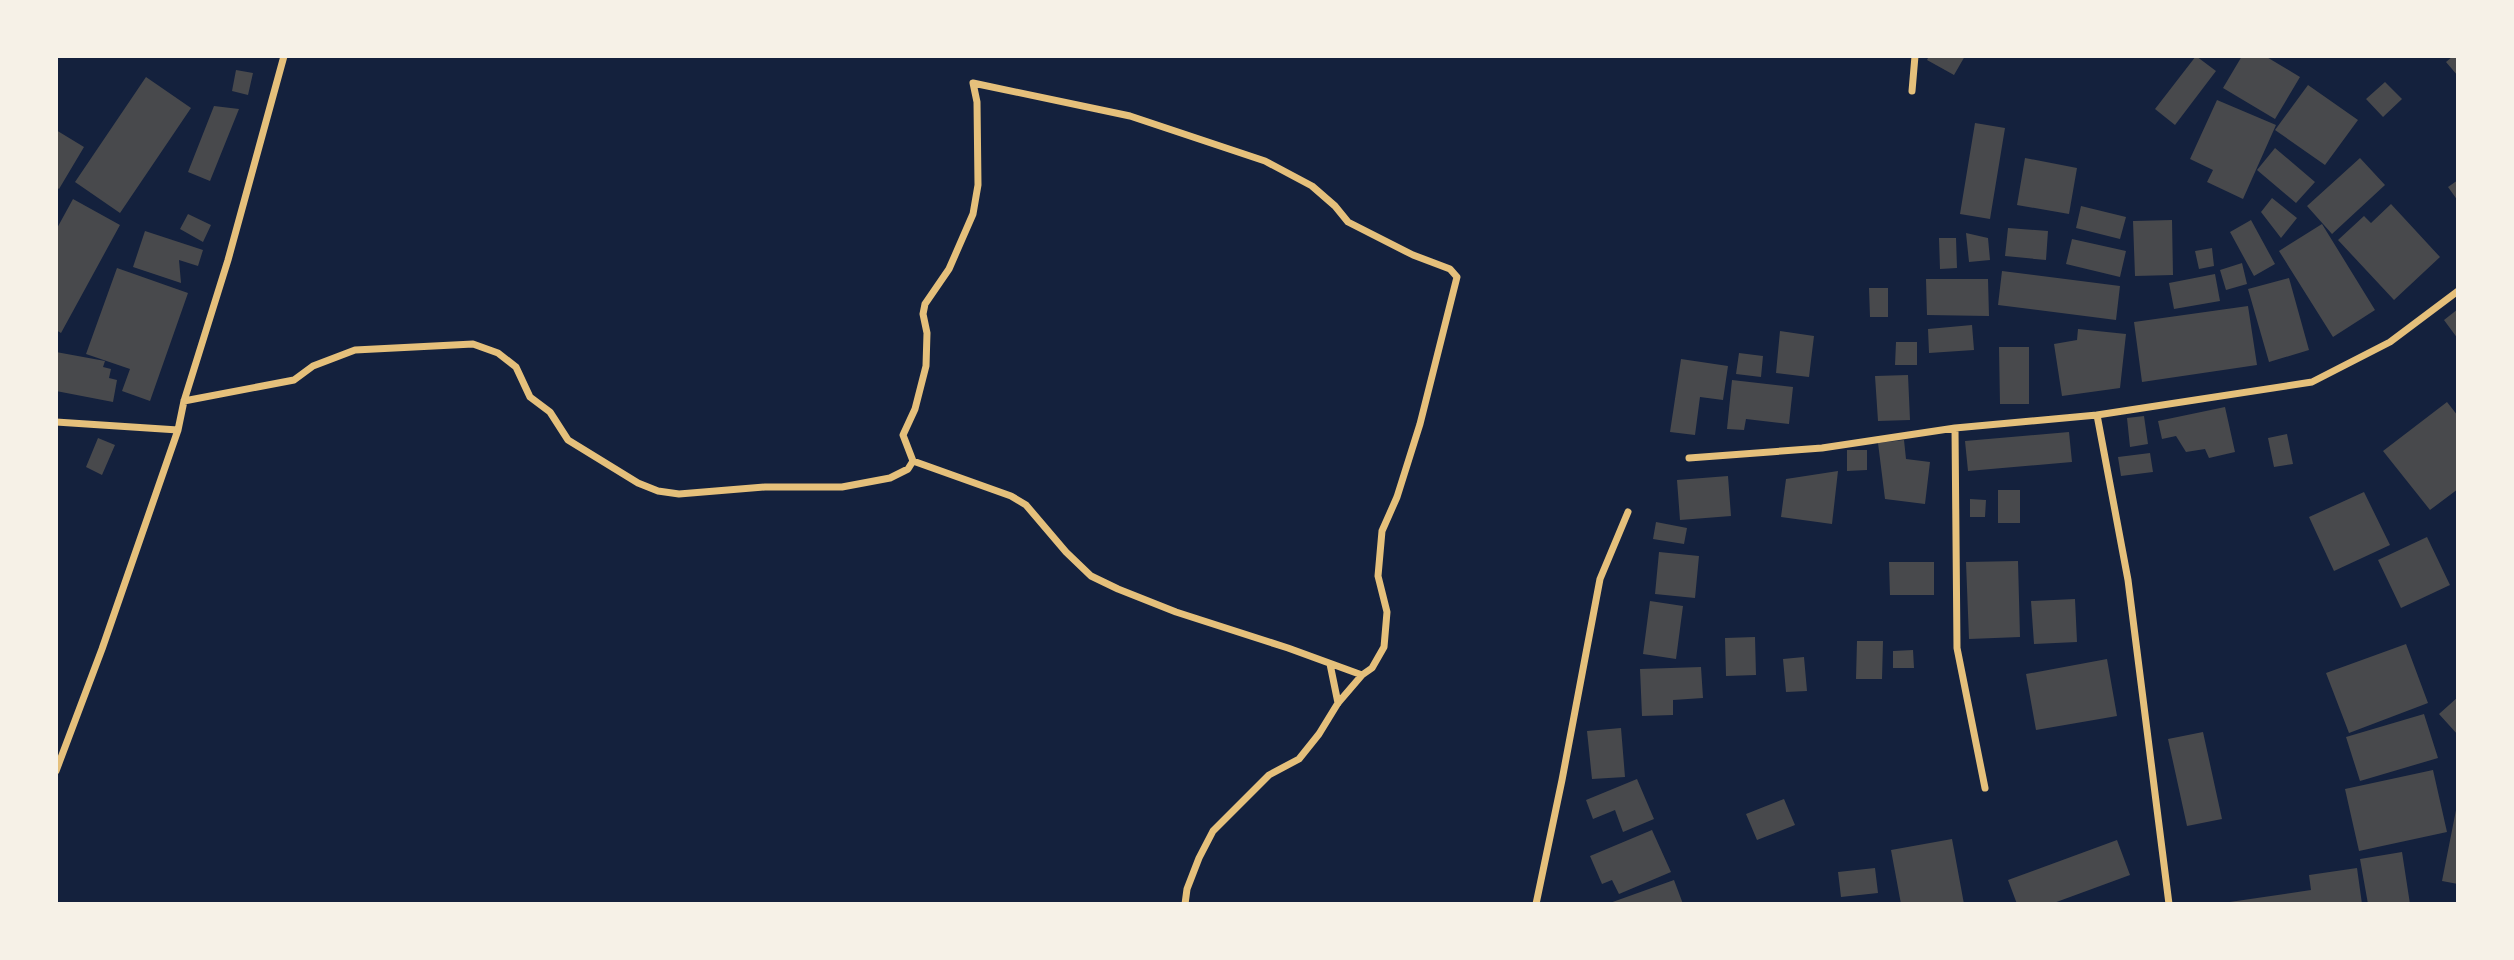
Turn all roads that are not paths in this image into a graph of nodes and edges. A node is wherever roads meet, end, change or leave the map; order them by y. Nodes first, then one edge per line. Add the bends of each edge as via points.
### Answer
1 (284, 56) edge
2 (1915, 56) edge
3 (1912, 91) dead end
4 (2458, 291) edge
5 (184, 401) junction
6 (2096, 415) junction
7 (56, 422) edge
8 (1955, 428) junction
9 (178, 430) junction
10 (1689, 458) dead end
11 (913, 461) junction
12 (1628, 512) dead end
13 (1330, 664) junction
14 (1362, 675) junction
15 (1338, 703) junction
16 (56, 771) edge
17 (1985, 788) dead end
18 (1185, 904) edge
19 (1536, 904) edge
20 (2169, 904) edge

1 - 5 street
2 - 3 street
4 - 6 street via 2390,342 2312,382
5 - 9 street
5 - 11 street via 294,380 313,366 355,350 473,344 498,353 516,368 530,397 550,412 568,440 658,491 842,488 890,478
6 - 8 street
6 - 20 street via 2128,580
7 - 9 street
8 - 10 street via 1822,447
8 - 17 street via 1957,648
9 - 16 street
11 - 13 street via 1026,505 1091,576 1176,612
11 - 14 street via 903,435 926,366 925,304 964,237 978,185 973,83 1130,116 1265,161 1312,186 1349,222 1457,277 1420,424 1382,531 1378,576 1387,612 1384,647 1372,668
12 - 19 street via 1600,579
13 - 14 street
13 - 15 street
14 - 15 street
15 - 18 street via 1299,759 1269,775 1213,831

